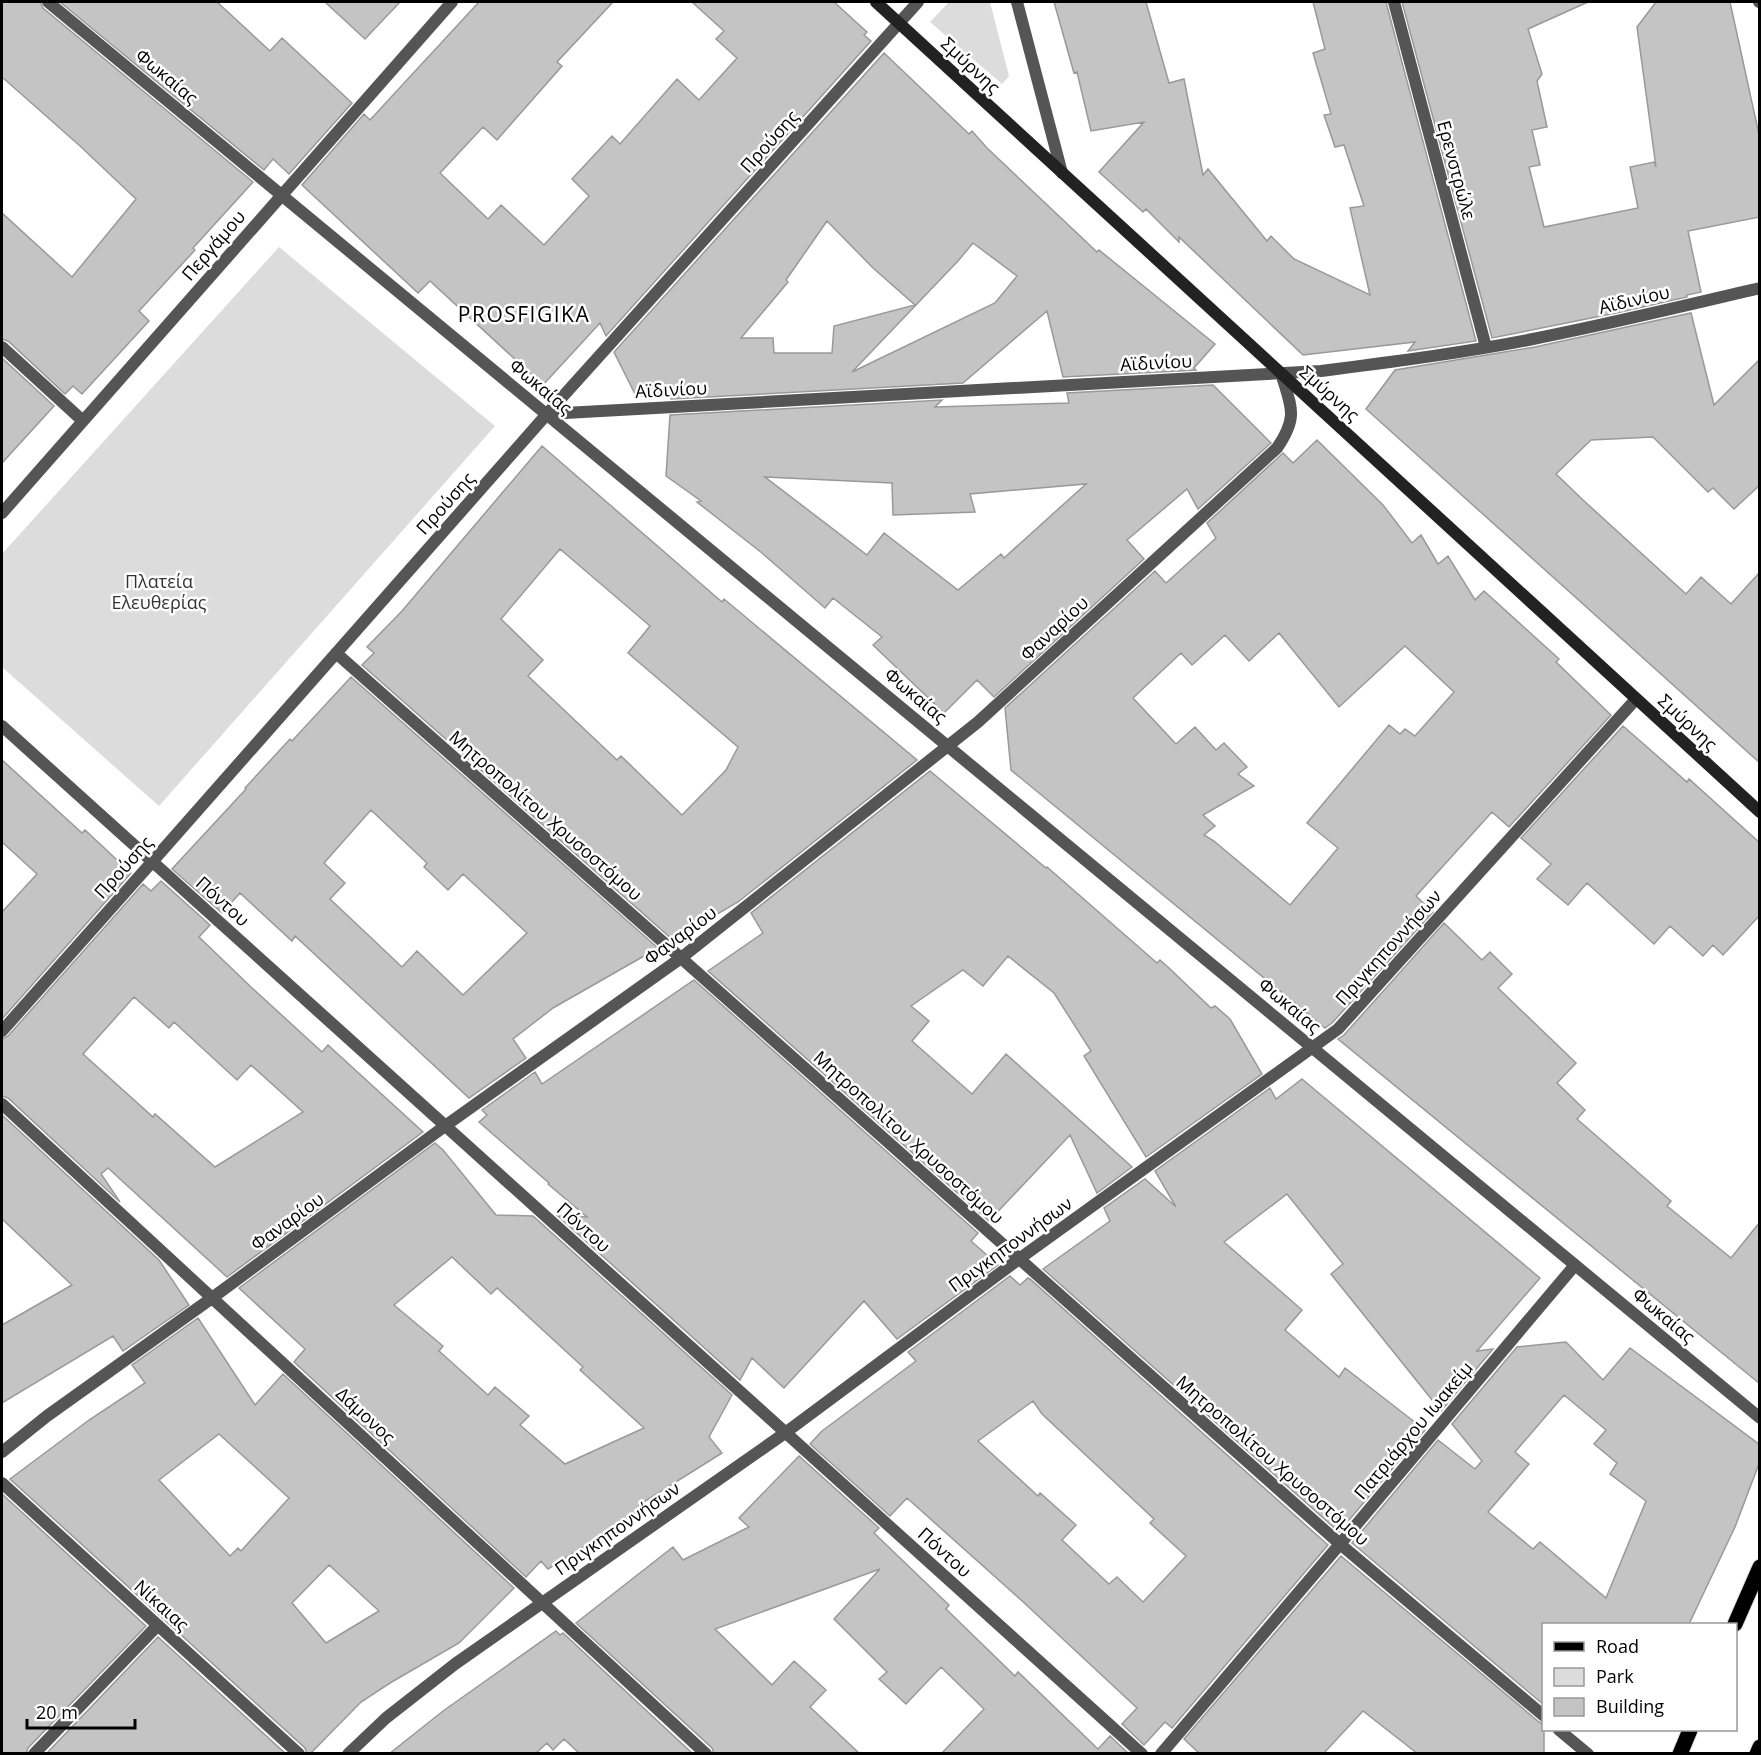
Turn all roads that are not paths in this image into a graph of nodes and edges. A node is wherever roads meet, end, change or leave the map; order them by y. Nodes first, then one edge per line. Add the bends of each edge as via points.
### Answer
1 (48, 2) edge
2 (452, 2) edge
3 (876, 2) edge
4 (918, 2) edge
5 (1017, 2) edge
6 (1394, 2) edge
7 (899, 23) junction
8 (1062, 173) junction
9 (282, 195) junction
10 (1760, 288) edge
11 (2, 346) edge
12 (1486, 347) junction
13 (1281, 373) junction
14 (547, 414) junction
15 (83, 421) junction
16 (2, 513) edge
17 (336, 653) junction
18 (1636, 699) junction
19 (2, 726) edge
20 (948, 746) junction
21 (1760, 812) edge
22 (152, 862) junction
23 (681, 958) junction
24 (2, 1031) edge
25 (1313, 1048) junction
26 (2, 1104) edge
27 (445, 1126) junction
28 (1019, 1259) junction
29 (1575, 1265) junction
30 (212, 1298) junction
31 (1760, 1418) edge
32 (785, 1432) junction
33 (2, 1452) edge
34 (2, 1483) edge
35 (1340, 1544) junction
36 (1760, 1567) edge
37 (542, 1602) junction
38 (1735, 1623) edge
39 (158, 1625) junction
40 (1542, 1714) edge
41 (1560, 1731) edge
42 (1690, 1731) edge
43 (1760, 1747) edge
44 (34, 1754) edge
45 (299, 1754) edge
46 (348, 1754) edge
47 (706, 1754) edge
48 (1142, 1754) edge
49 (1161, 1754) edge
50 (1588, 1754) edge
51 (1680, 1754) edge
52 (1757, 1754) edge

1 - 9 street, Φωκαίας
2 - 9 street, Περγάμου
3 - 7 main road, Σμύρνης
4 - 7 street, Προύσης
5 - 8 street
6 - 12 street, Ερενστρώλε
7 - 8 main road, Σμύρνης
7 - 14 street, Προύσης
8 - 13 main road, Σμύρνης
9 - 14 street, Φωκαίας
9 - 15 street, Περγάμου
10 - 12 street, Αϊδινίου via 1640,317
11 - 15 street
12 - 13 street, Αϊδινίου via 1401,361
13 - 14 street, Αϊδινίου
13 - 18 main road, Σμύρνης
13 - 20 street, Φαναρίου via 1292,412 1289,428 1277,448
14 - 17 street, Προύσης
14 - 20 street, Φωκαίας
15 - 16 street, Περγάμου
17 - 22 street, Προύσης
17 - 23 street, Μητροπολίτου Χρυσοστόμου
18 - 21 main road, Σμύρνης
18 - 25 street, Πριγκηποννήσων via 1351,1016
19 - 22 street, Πόντου
20 - 23 street, Φαναρίου
20 - 25 street, Φωκαίας
22 - 24 street, Προύσης
22 - 27 street, Πόντου
23 - 27 street, Φαναρίου
23 - 28 street, Μητροπολίτου Χρυσοστόμου
25 - 28 street, Πριγκηποννήσων
25 - 29 street, Φωκαίας
26 - 30 street, Δάμονος
27 - 30 street, Φαναρίου
27 - 32 street, Πόντου
28 - 32 street, Πριγκηποννήσων
28 - 35 street, Μητροπολίτου Χρυσοστόμου
29 - 31 street, Φωκαίας
29 - 35 street, Πατριάρχου Ιωακείμ
30 - 33 street, Φαναρίου
30 - 37 street, Δάμονος
32 - 37 street, Πριγκηποννήσων
32 - 48 street, Πόντου
34 - 39 street, Νίκαιας
35 - 40 street, Μητροπολίτου Χρυσοστόμου
35 - 49 street, Πατριάρχου Ιωακείμ
36 - 38 main road
37 - 46 street, Πριγκηποννήσων via 454,1664
37 - 47 street, Δάμονος
39 - 44 street
39 - 45 street, Νίκαιας
41 - 50 street
42 - 51 main road
43 - 52 main road

